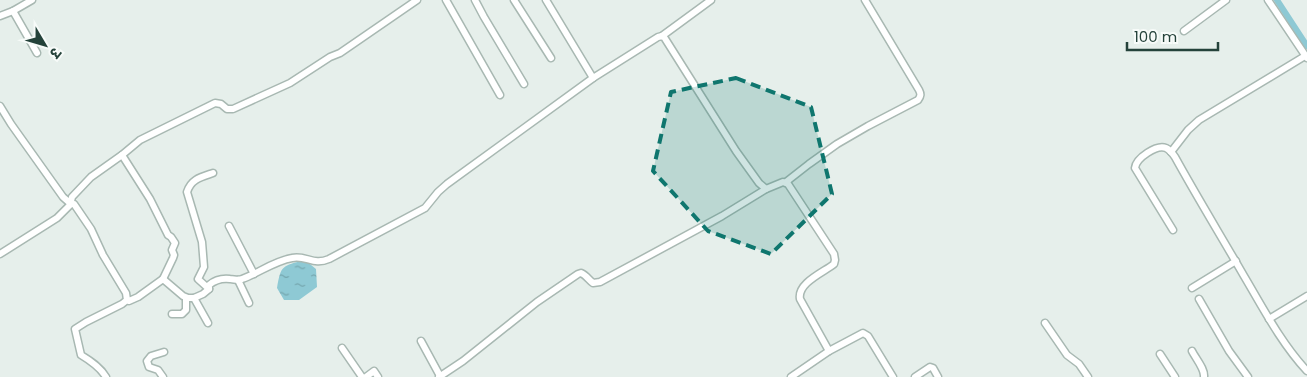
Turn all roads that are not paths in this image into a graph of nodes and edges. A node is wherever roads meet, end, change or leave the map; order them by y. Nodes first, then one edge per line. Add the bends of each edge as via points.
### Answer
1 (32, 0) edge
2 (417, 0) edge
3 (446, 0) edge
4 (475, 0) edge
5 (514, 0) edge
6 (546, 0) edge
7 (711, 0) edge
8 (865, 0) edge
9 (1226, 0) edge
10 (1268, 0) edge
11 (13, 11) junction
12 (0, 16) edge
13 (1184, 31) dead end
14 (662, 36) junction
15 (37, 53) dead end
16 (1306, 57) edge
17 (551, 58) dead end
18 (593, 78) junction
19 (524, 84) dead end
20 (500, 96) dead end
21 (0, 106) edge
22 (1171, 152) junction
23 (122, 155) junction
24 (213, 173) dead end
25 (786, 182) junction
26 (766, 190) junction
27 (71, 204) junction
28 (229, 226) dead end
29 (1173, 230) dead end
30 (0, 254) edge
31 (1236, 262) junction
32 (254, 274) junction
33 (163, 279) junction
34 (238, 280) junction
35 (1192, 288) dead end
36 (209, 290) junction
37 (1307, 296) edge
38 (186, 298) junction
39 (194, 298) junction
40 (1199, 299) dead end
41 (127, 300) junction
42 (249, 303) dead end
43 (172, 314) dead end
44 (1269, 319) junction
45 (208, 323) dead end
46 (1045, 324) dead end
47 (421, 340) dead end
48 (342, 348) dead end
49 (829, 351) junction
50 (1192, 351) dead end
51 (164, 352) dead end
52 (1160, 354) dead end
53 (1307, 371) edge
54 (106, 377) edge
55 (163, 377) edge
56 (364, 377) edge
57 (378, 377) edge
58 (440, 377) edge
59 (792, 377) edge
60 (893, 377) edge
61 (915, 377) edge
62 (938, 377) edge
63 (1088, 377) edge
64 (1175, 377) edge
65 (1204, 377) edge
66 (1248, 377) edge

1 - 11 street
2 - 23 street via 290,83 234,109 227,110 218,103 212,105 145,136
3 - 20 street
4 - 19 street
5 - 17 street
6 - 18 street
7 - 14 street
8 - 25 street via 919,90 920,97 825,152
9 - 13 street
10 - 16 street
11 - 12 street
11 - 15 street
14 - 18 street
14 - 26 street via 736,151
16 - 22 street via 1199,120
18 - 32 street via 453,180 420,211 324,261 294,257
21 - 27 street via 63,198
22 - 29 street via 1166,148 1151,151 1138,160 1135,168
22 - 31 street
23 - 27 street via 86,183 72,197
23 - 33 street via 175,243 172,250 174,258
24 - 36 street via 195,180 187,192 202,242 204,266 198,279
25 - 26 street
25 - 49 street via 834,254 834,264 816,276 799,294
26 - 58 street via 600,282 593,283 584,274 578,274
27 - 30 street via 57,218
27 - 41 street via 91,229
28 - 32 street
31 - 35 street
31 - 44 street
32 - 34 street
33 - 38 street
33 - 41 street via 138,297
34 - 36 street via 220,279 208,286
34 - 42 street
36 - 39 street
37 - 44 street
38 - 39 street
38 - 43 street via 184,312
39 - 45 street
40 - 66 street via 1229,352
41 - 54 street via 75,328 81,355
44 - 53 street
46 - 63 street
47 - 58 street
48 - 56 street
49 - 59 street
49 - 60 street via 864,333
50 - 65 street
51 - 55 street via 147,360 149,367 158,370
52 - 64 street
56 - 57 street via 374,371
61 - 62 street via 933,368

